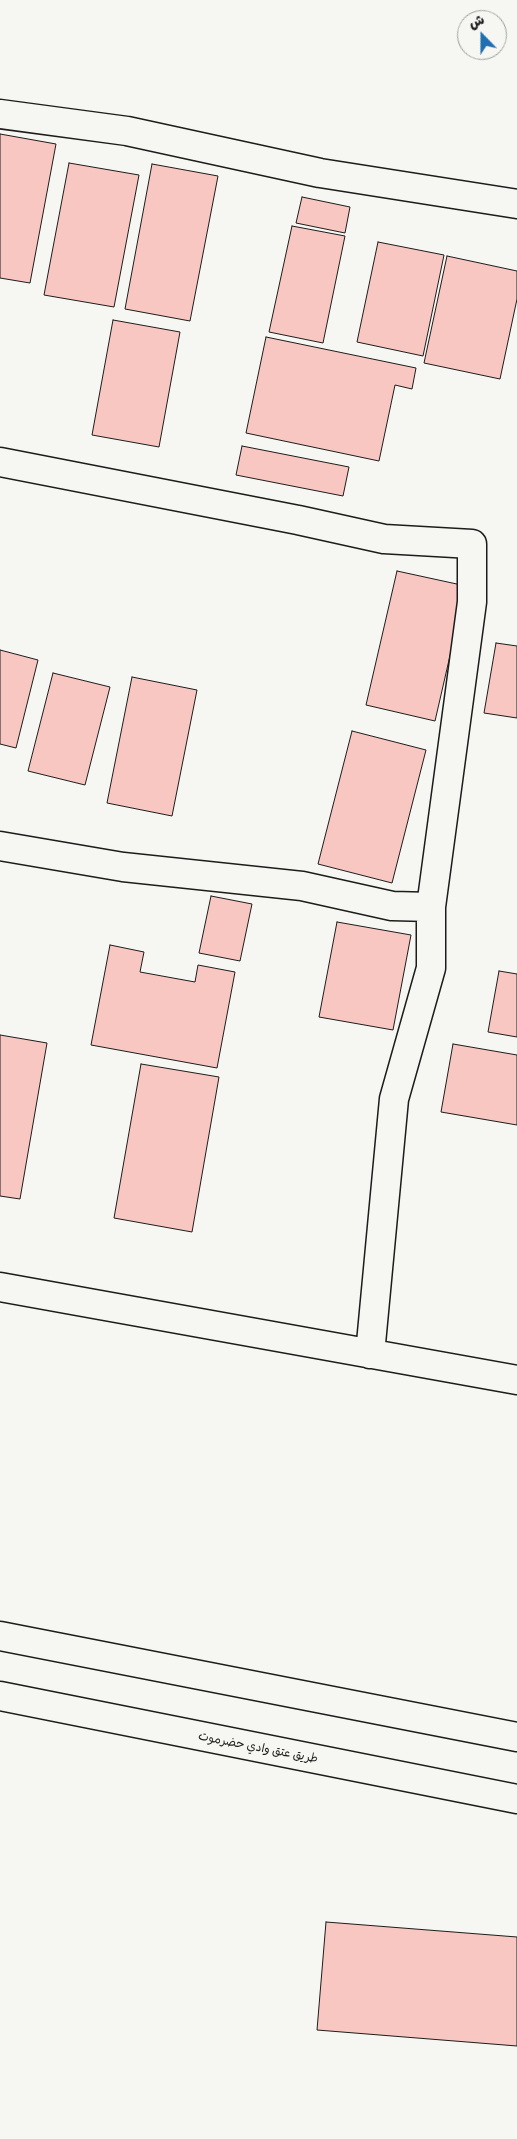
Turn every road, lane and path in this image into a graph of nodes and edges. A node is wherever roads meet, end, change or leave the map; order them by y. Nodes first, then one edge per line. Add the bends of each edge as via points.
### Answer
1 (0, 114) edge
2 (517, 204) edge
3 (0, 462) edge
4 (0, 846) edge
5 (431, 907) junction
6 (2, 1290) edge
7 (370, 1354) junction
8 (517, 1380) edge
9 (0, 1636) edge
10 (0, 1696) edge
11 (517, 1737) edge
12 (517, 1799) edge

1 - 2 street via 127,131 320,173
3 - 5 street via 384,539 472,544 472,602
4 - 5 street via 123,867 302,886 392,906
5 - 7 street via 431,968 394,1099
6 - 7 street
7 - 8 street
9 - 11 street
10 - 12 street, طريق عتق وادي حضرموت

